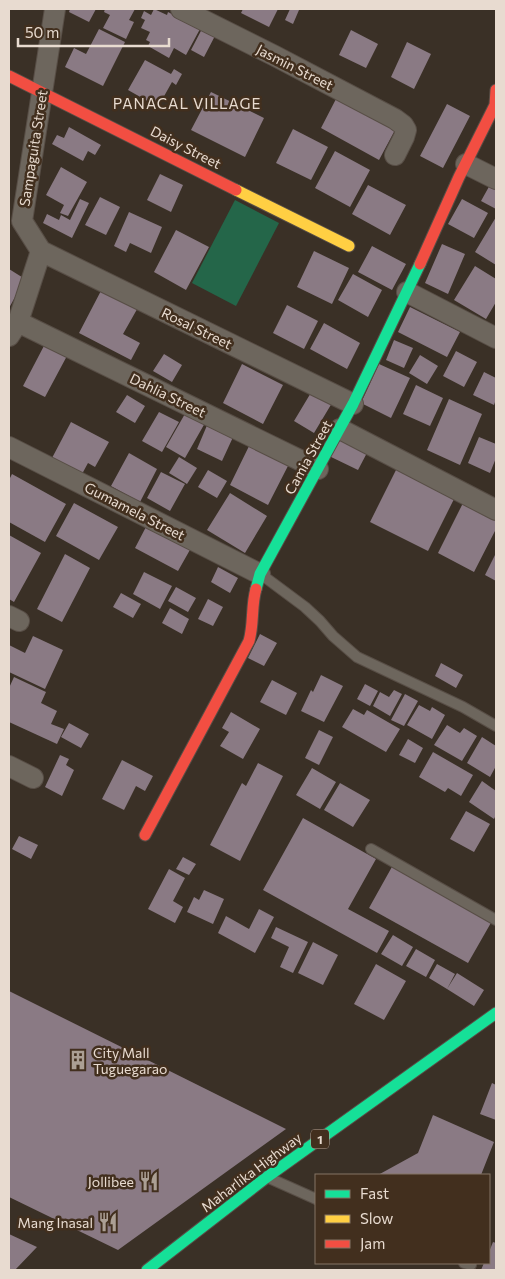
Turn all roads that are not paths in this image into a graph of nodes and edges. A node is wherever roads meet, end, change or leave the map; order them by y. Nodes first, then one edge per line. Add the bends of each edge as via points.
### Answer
1 (55, 9) edge
2 (181, 9) edge
3 (9, 76) edge
4 (496, 90) edge
5 (42, 91) junction
6 (395, 155) dead end
7 (466, 164) junction
8 (496, 179) edge
9 (15, 219) edge
10 (349, 246) dead end
11 (41, 251) junction
12 (407, 292) junction
13 (13, 329) edge
14 (496, 338) edge
15 (353, 404) junction
16 (340, 429) junction
17 (9, 447) edge
18 (318, 469) junction
19 (496, 510) edge
20 (260, 574) junction
21 (496, 726) edge
22 (9, 766) edge
23 (33, 778) dead end
24 (144, 835) dead end
25 (371, 848) dead end
26 (496, 920) edge
27 (496, 1013) edge
28 (267, 1177) junction
29 (315, 1198) edge
30 (147, 1270) edge

1 - 5 street, Sampaguita Street
2 - 6 street, Jasmin Street via 395,119 406,130
3 - 5 main road, Daisy Street
4 - 7 main road, Camia Street via 495,105
5 - 9 street, Sampaguita Street
5 - 10 main road, Daisy Street
7 - 8 street
7 - 12 main road, Camia Street
9 - 11 street, Sampaguita Street
11 - 13 street
11 - 15 street, Rosal Street
12 - 14 street
12 - 15 main road, Camia Street
13 - 18 street, Dahlia Street
15 - 16 main road, Camia Street
16 - 18 main road, Camia Street
16 - 19 street
17 - 20 street, Gumamela Street
18 - 20 main road, Camia Street
20 - 21 lane via 305,607 357,657
20 - 24 main road, Camia Street via 249,641
22 - 23 street
25 - 26 lane
27 - 28 main road, Maharlika Highway / 1
28 - 29 lane
28 - 30 main road, Maharlika Highway / 1

